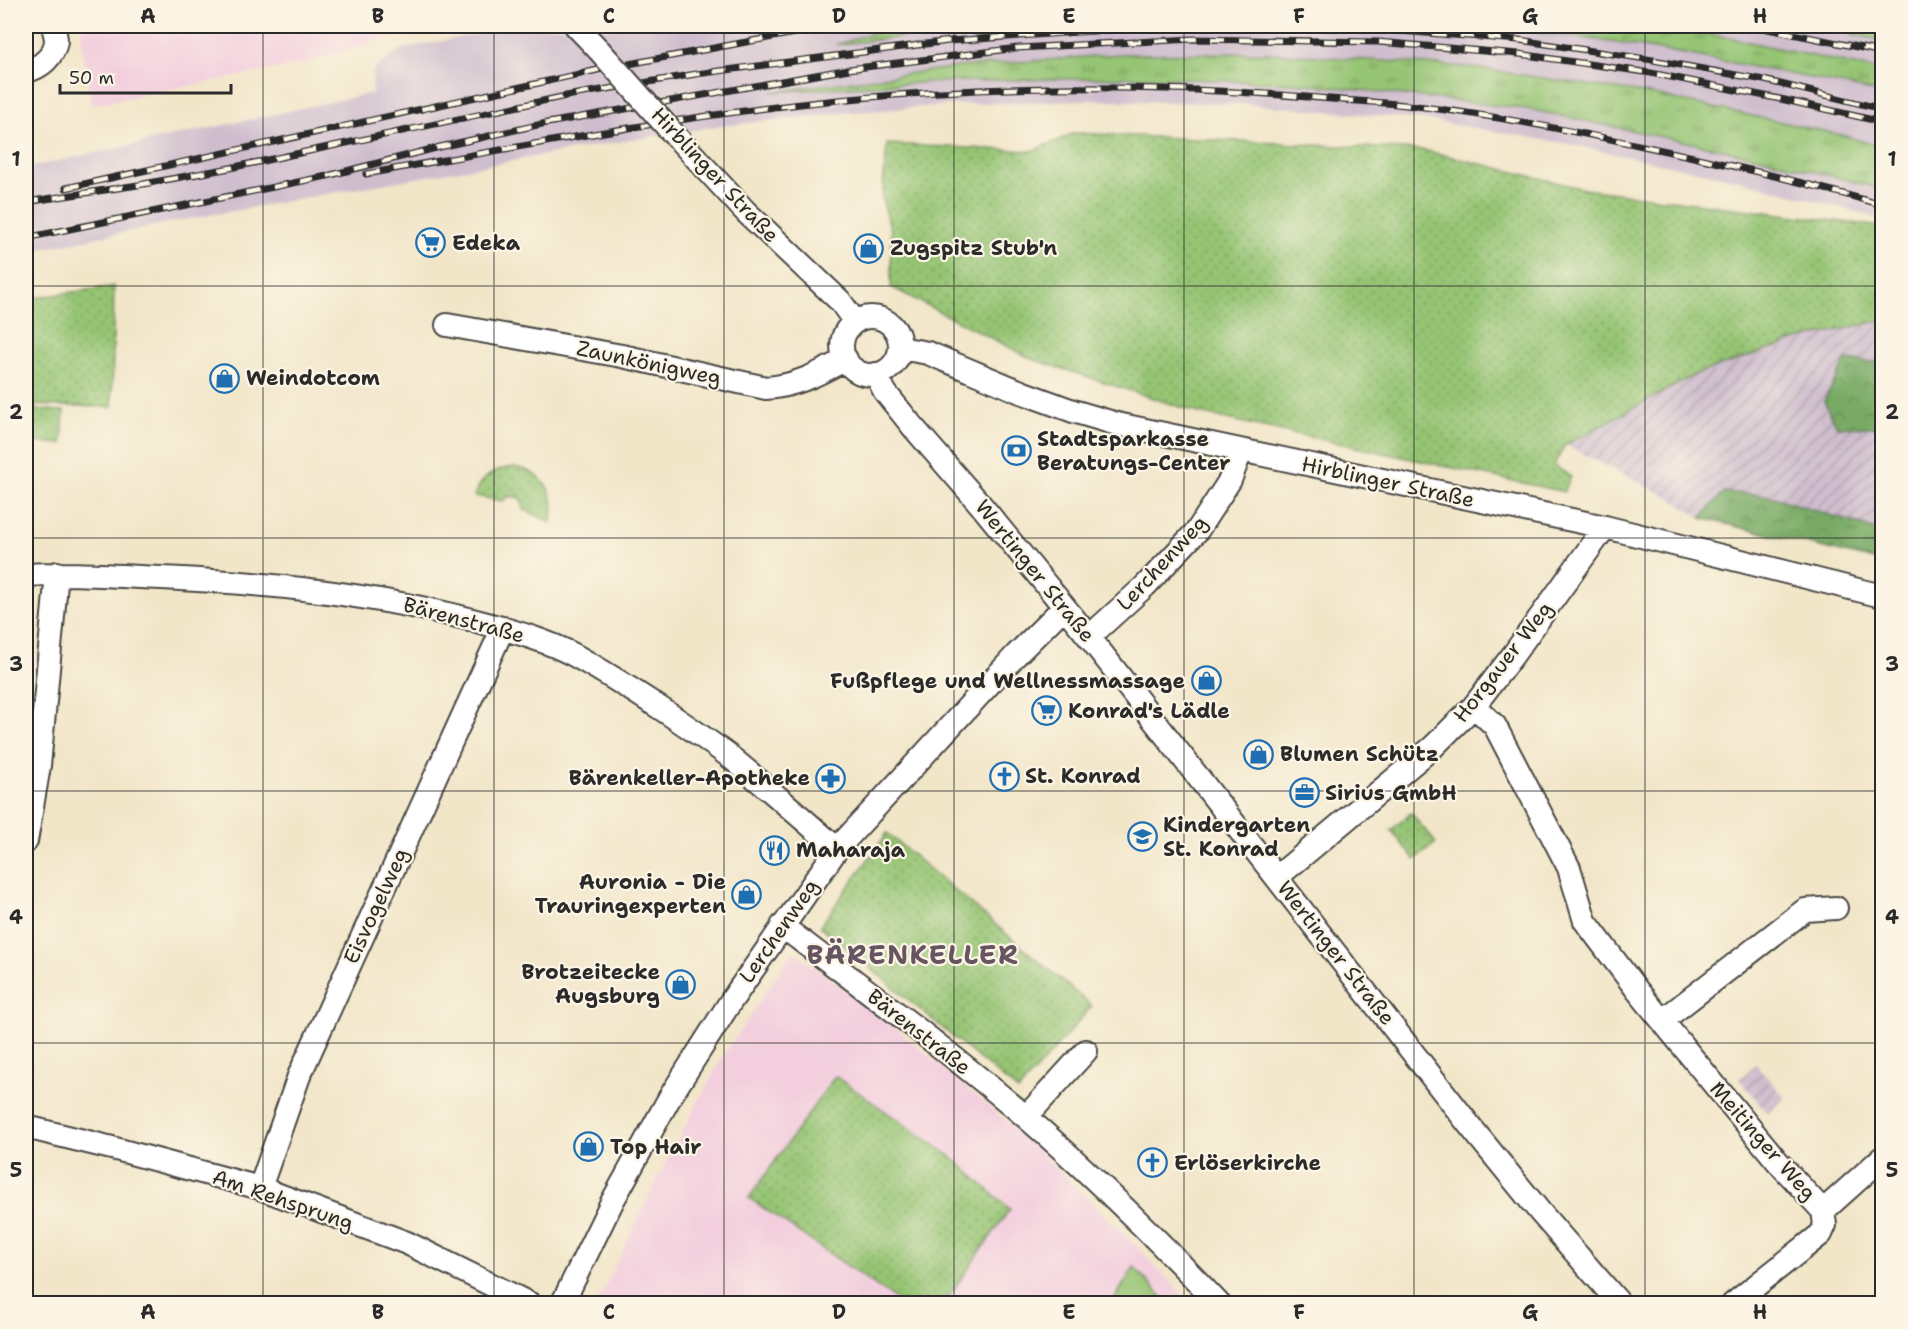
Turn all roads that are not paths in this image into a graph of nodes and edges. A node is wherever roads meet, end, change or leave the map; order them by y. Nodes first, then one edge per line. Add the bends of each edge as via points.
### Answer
1 (53, 26) edge
2 (576, 26) edge
3 (26, 71) edge
4 (855, 322) junction
5 (447, 326) dead end
6 (900, 348) junction
7 (846, 359) junction
8 (876, 374) junction
9 (1241, 451) junction
10 (1605, 527) junction
11 (57, 573) junction
12 (26, 575) edge
13 (1882, 596) edge
14 (1064, 608) junction
15 (503, 628) junction
16 (1089, 637) junction
17 (1474, 706) junction
18 (26, 842) edge
19 (837, 849) junction
20 (1277, 877) junction
21 (1836, 908) dead end
22 (782, 926) junction
23 (1663, 1020) junction
24 (1086, 1051) dead end
25 (1026, 1117) junction
26 (26, 1127) edge
27 (1882, 1158) edge
28 (260, 1188) junction
29 (1824, 1211) junction
30 (530, 1304) edge
31 (562, 1304) edge
32 (1219, 1304) edge
33 (1620, 1304) edge
34 (1733, 1304) edge

1 - 3 street via 56,41 49,57 38,68
2 - 4 street, Hirblinger Straße, bridge via 746,213 840,301
4 - 6 street via 871,317 889,323 896,330
4 - 7 street via 843,343
5 - 7 street, Zaunkönigweg via 622,356 766,388 799,382
6 - 8 street via 892,366
6 - 9 street, Hirblinger Straße via 928,353 1073,411
7 - 8 street via 857,371
8 - 14 street, Wertinger Straße via 913,428
9 - 10 street, Hirblinger Straße
9 - 16 street, Lerchenweg via 1230,480 1197,531
10 - 13 street, Hirblinger Straße
10 - 17 street, Horgauer Weg
11 - 12 street, Bärenstraße
11 - 15 street, Bärenstraße via 231,581 378,598
11 - 18 street via 39,766
14 - 16 street, Wertinger Straße
14 - 19 street, Lerchenweg
15 - 19 street, Bärenstraße via 574,655 632,690 733,759
15 - 28 street, Eisvogelweg via 299,1076
16 - 20 street, Wertinger Straße
17 - 20 street, Horgauer Weg via 1433,747
17 - 23 street, Meitinger Weg via 1495,726 1569,868 1585,921
19 - 22 street, Lerchenweg
20 - 33 street, Wertinger Straße via 1470,1126
21 - 23 street via 1805,910
22 - 25 street, Bärenstraße via 902,1016
22 - 31 street, Lerchenweg via 670,1097
23 - 29 street, Meitinger Weg via 1778,1162
24 - 25 street
25 - 32 street, Bärenstraße via 1138,1220
26 - 28 street, Am Rehsprung
27 - 29 street
28 - 30 street, Am Rehsprung via 407,1243
29 - 34 street, Meitinger Weg via 1821,1234

